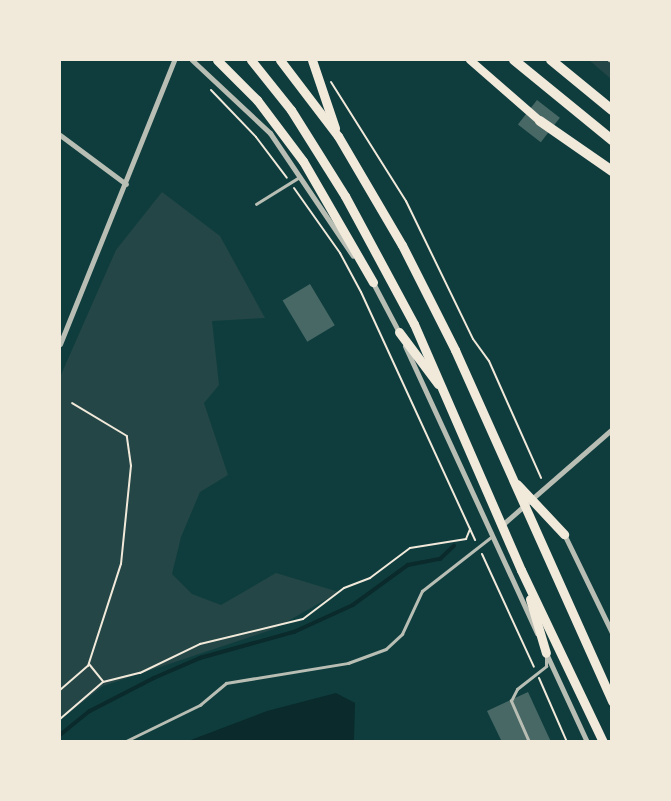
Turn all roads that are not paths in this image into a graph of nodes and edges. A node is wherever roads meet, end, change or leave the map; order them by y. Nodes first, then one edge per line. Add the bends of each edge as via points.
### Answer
1 (174, 60) edge
2 (192, 60) edge
3 (216, 60) edge
4 (251, 60) edge
5 (280, 60) edge
6 (312, 60) edge
7 (470, 60) edge
8 (514, 60) edge
9 (551, 60) edge
10 (611, 110) edge
11 (540, 121) joint
12 (60, 135) edge
13 (338, 136) junction
14 (611, 141) edge
15 (611, 171) edge
16 (301, 177) junction
17 (126, 184) junction
18 (256, 204) dead end
19 (373, 282) junction
20 (399, 331) junction
21 (60, 344) edge
22 (445, 393) junction
23 (611, 429) edge
24 (527, 502) junction
25 (502, 525) junction
26 (564, 534) joint
27 (491, 537) junction
28 (521, 570) junction
29 (611, 633) edge
30 (546, 653) junction
31 (611, 701) edge
32 (124, 741) edge
33 (529, 741) edge
34 (587, 741) edge
35 (603, 741) edge

1 - 17 street
2 - 16 street via 270,133
3 - 19 main road via 278,125 333,206
4 - 22 main road via 291,110 345,196
5 - 13 main road
6 - 13 main road
7 - 11 main road
8 - 14 highway
9 - 10 highway
11 - 15 highway
12 - 17 street
13 - 24 main road via 402,245
16 - 18 lane
16 - 19 street
17 - 21 street
19 - 20 street
20 - 22 main road
20 - 27 street
22 - 25 main road
23 - 24 street
24 - 25 street
24 - 26 main road
24 - 31 main road
25 - 28 main road
26 - 29 street
27 - 30 street
27 - 32 lane via 422,591 402,634 386,649 348,663 226,683 200,705
28 - 30 main road
28 - 35 main road
30 - 33 lane via 546,666 510,701
30 - 34 street

